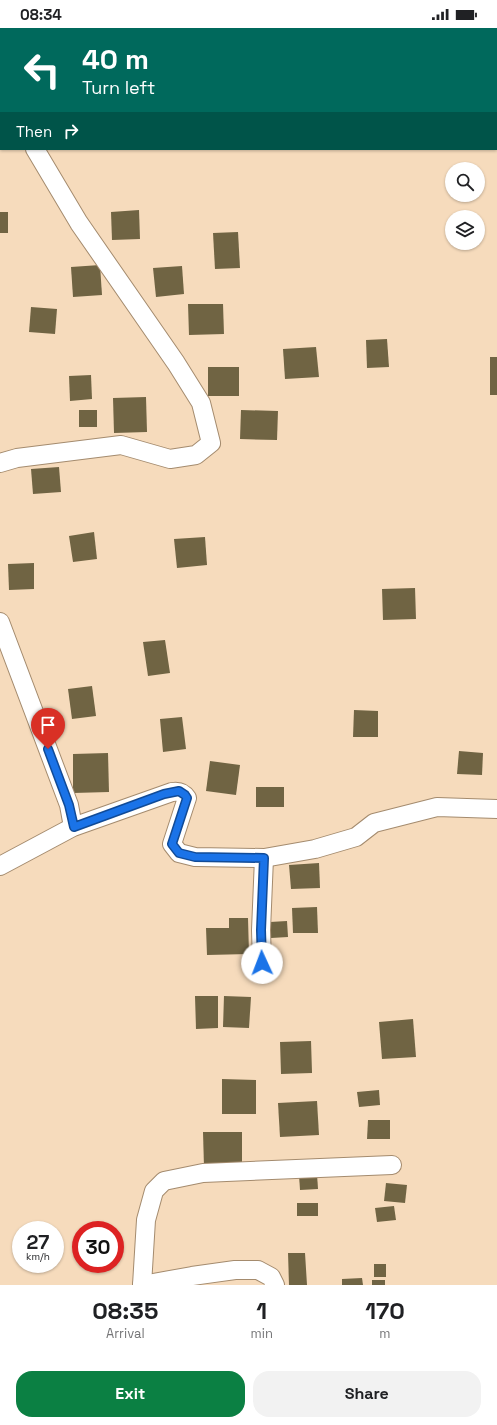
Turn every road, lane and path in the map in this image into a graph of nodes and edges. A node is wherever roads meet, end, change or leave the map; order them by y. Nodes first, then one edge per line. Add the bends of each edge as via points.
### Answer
1 (36, 150) edge
2 (0, 463) edge
3 (0, 622) edge
4 (3, 640) edge
5 (497, 809) edge
6 (74, 827) junction
7 (264, 858) junction
8 (0, 866) edge
9 (262, 963) dead end
10 (392, 1165) dead end
11 (142, 1285) edge
12 (275, 1285) edge

1 - 2 street via 79,223 201,403 211,443 196,455 170,459 121,445 17,458
3 - 4 street
4 - 6 street via 69,805
5 - 7 street via 437,806 374,823 356,837 322,847
6 - 7 street via 164,794 179,791 187,798 172,844 179,853 195,857
6 - 8 street
7 - 9 street
10 - 11 street via 203,1173 164,1181 154,1191 146,1220
11 - 12 street via 235,1270 258,1270 271,1277

